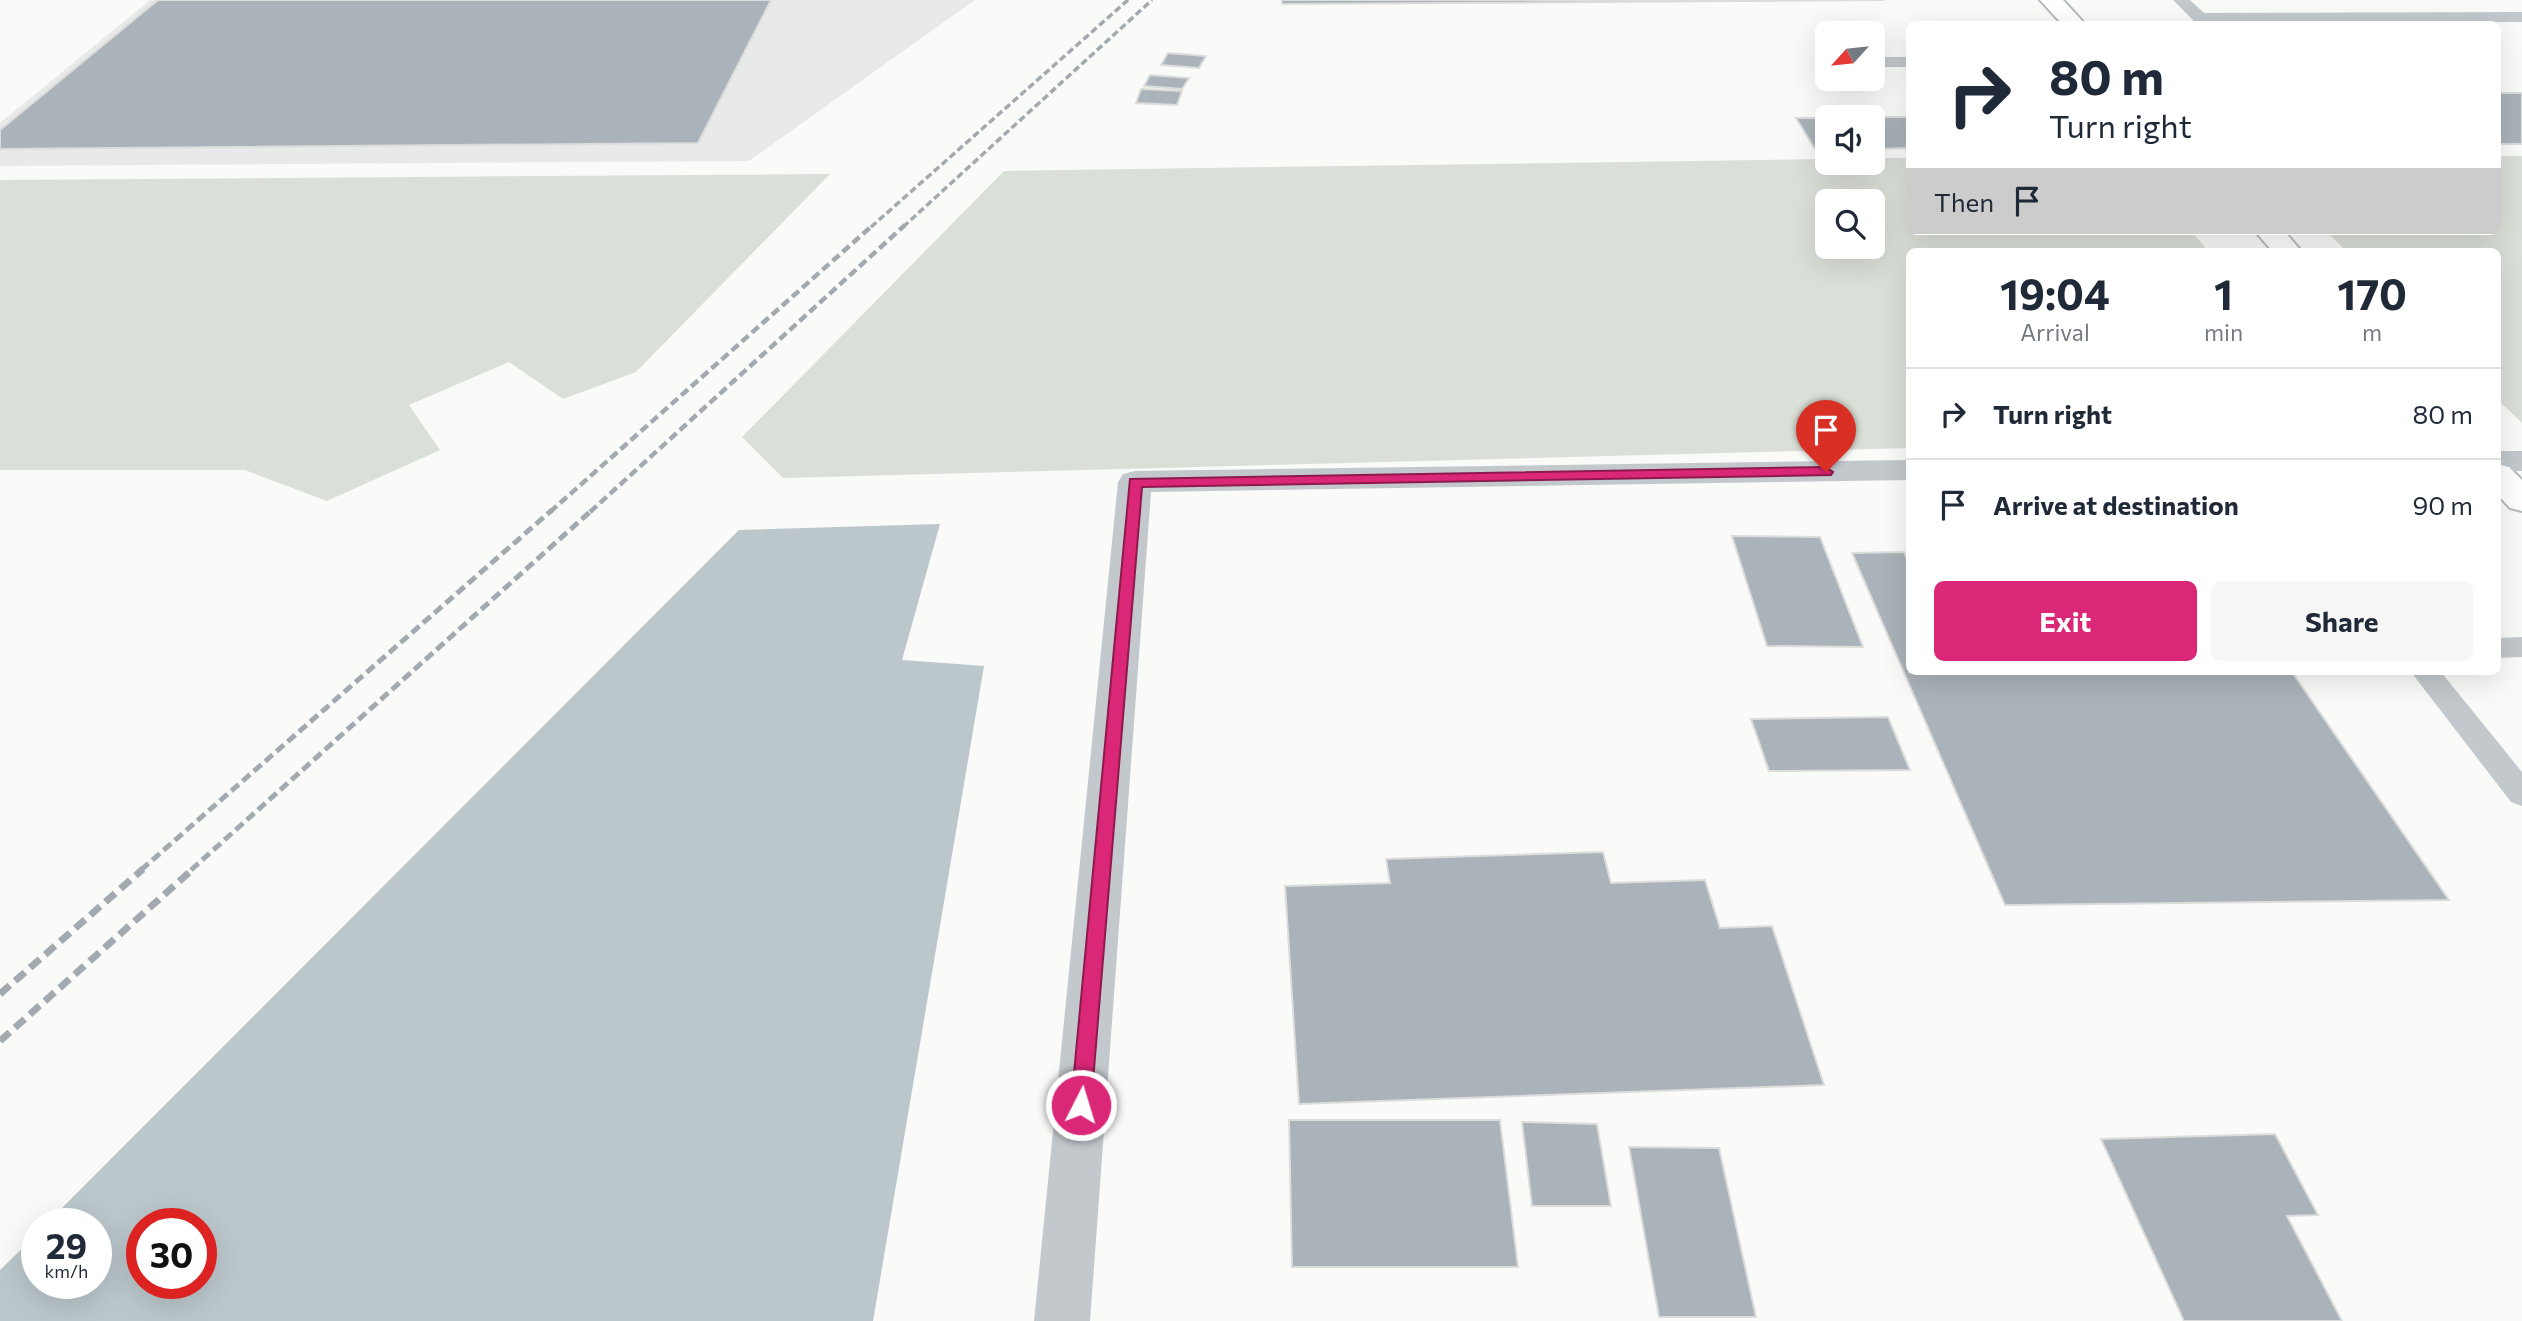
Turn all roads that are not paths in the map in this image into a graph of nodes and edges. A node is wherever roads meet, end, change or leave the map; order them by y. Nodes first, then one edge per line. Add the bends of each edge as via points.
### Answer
1 (2051, 0) edge
2 (2180, 0) edge
3 (2504, 0) edge
4 (2522, 14) edge
5 (2071, 21) edge
6 (2194, 21) edge
7 (1885, 62) dead end
8 (1906, 62) edge
9 (2273, 235) edge
10 (2284, 248) edge
11 (2501, 461) edge
12 (2522, 461) edge
13 (1906, 470) edge
14 (2501, 478) edge
15 (2522, 500) edge
16 (2501, 648) edge
17 (2522, 648) edge
18 (2427, 675) edge
19 (2522, 794) edge
20 (1062, 1321) edge

1 - 5 street
2 - 6 lane
3 - 4 lane
4 - 6 lane
7 - 8 lane
9 - 10 street
11 - 12 street
13 - 20 street via 1135,482
14 - 15 street
16 - 17 lane
18 - 19 lane

